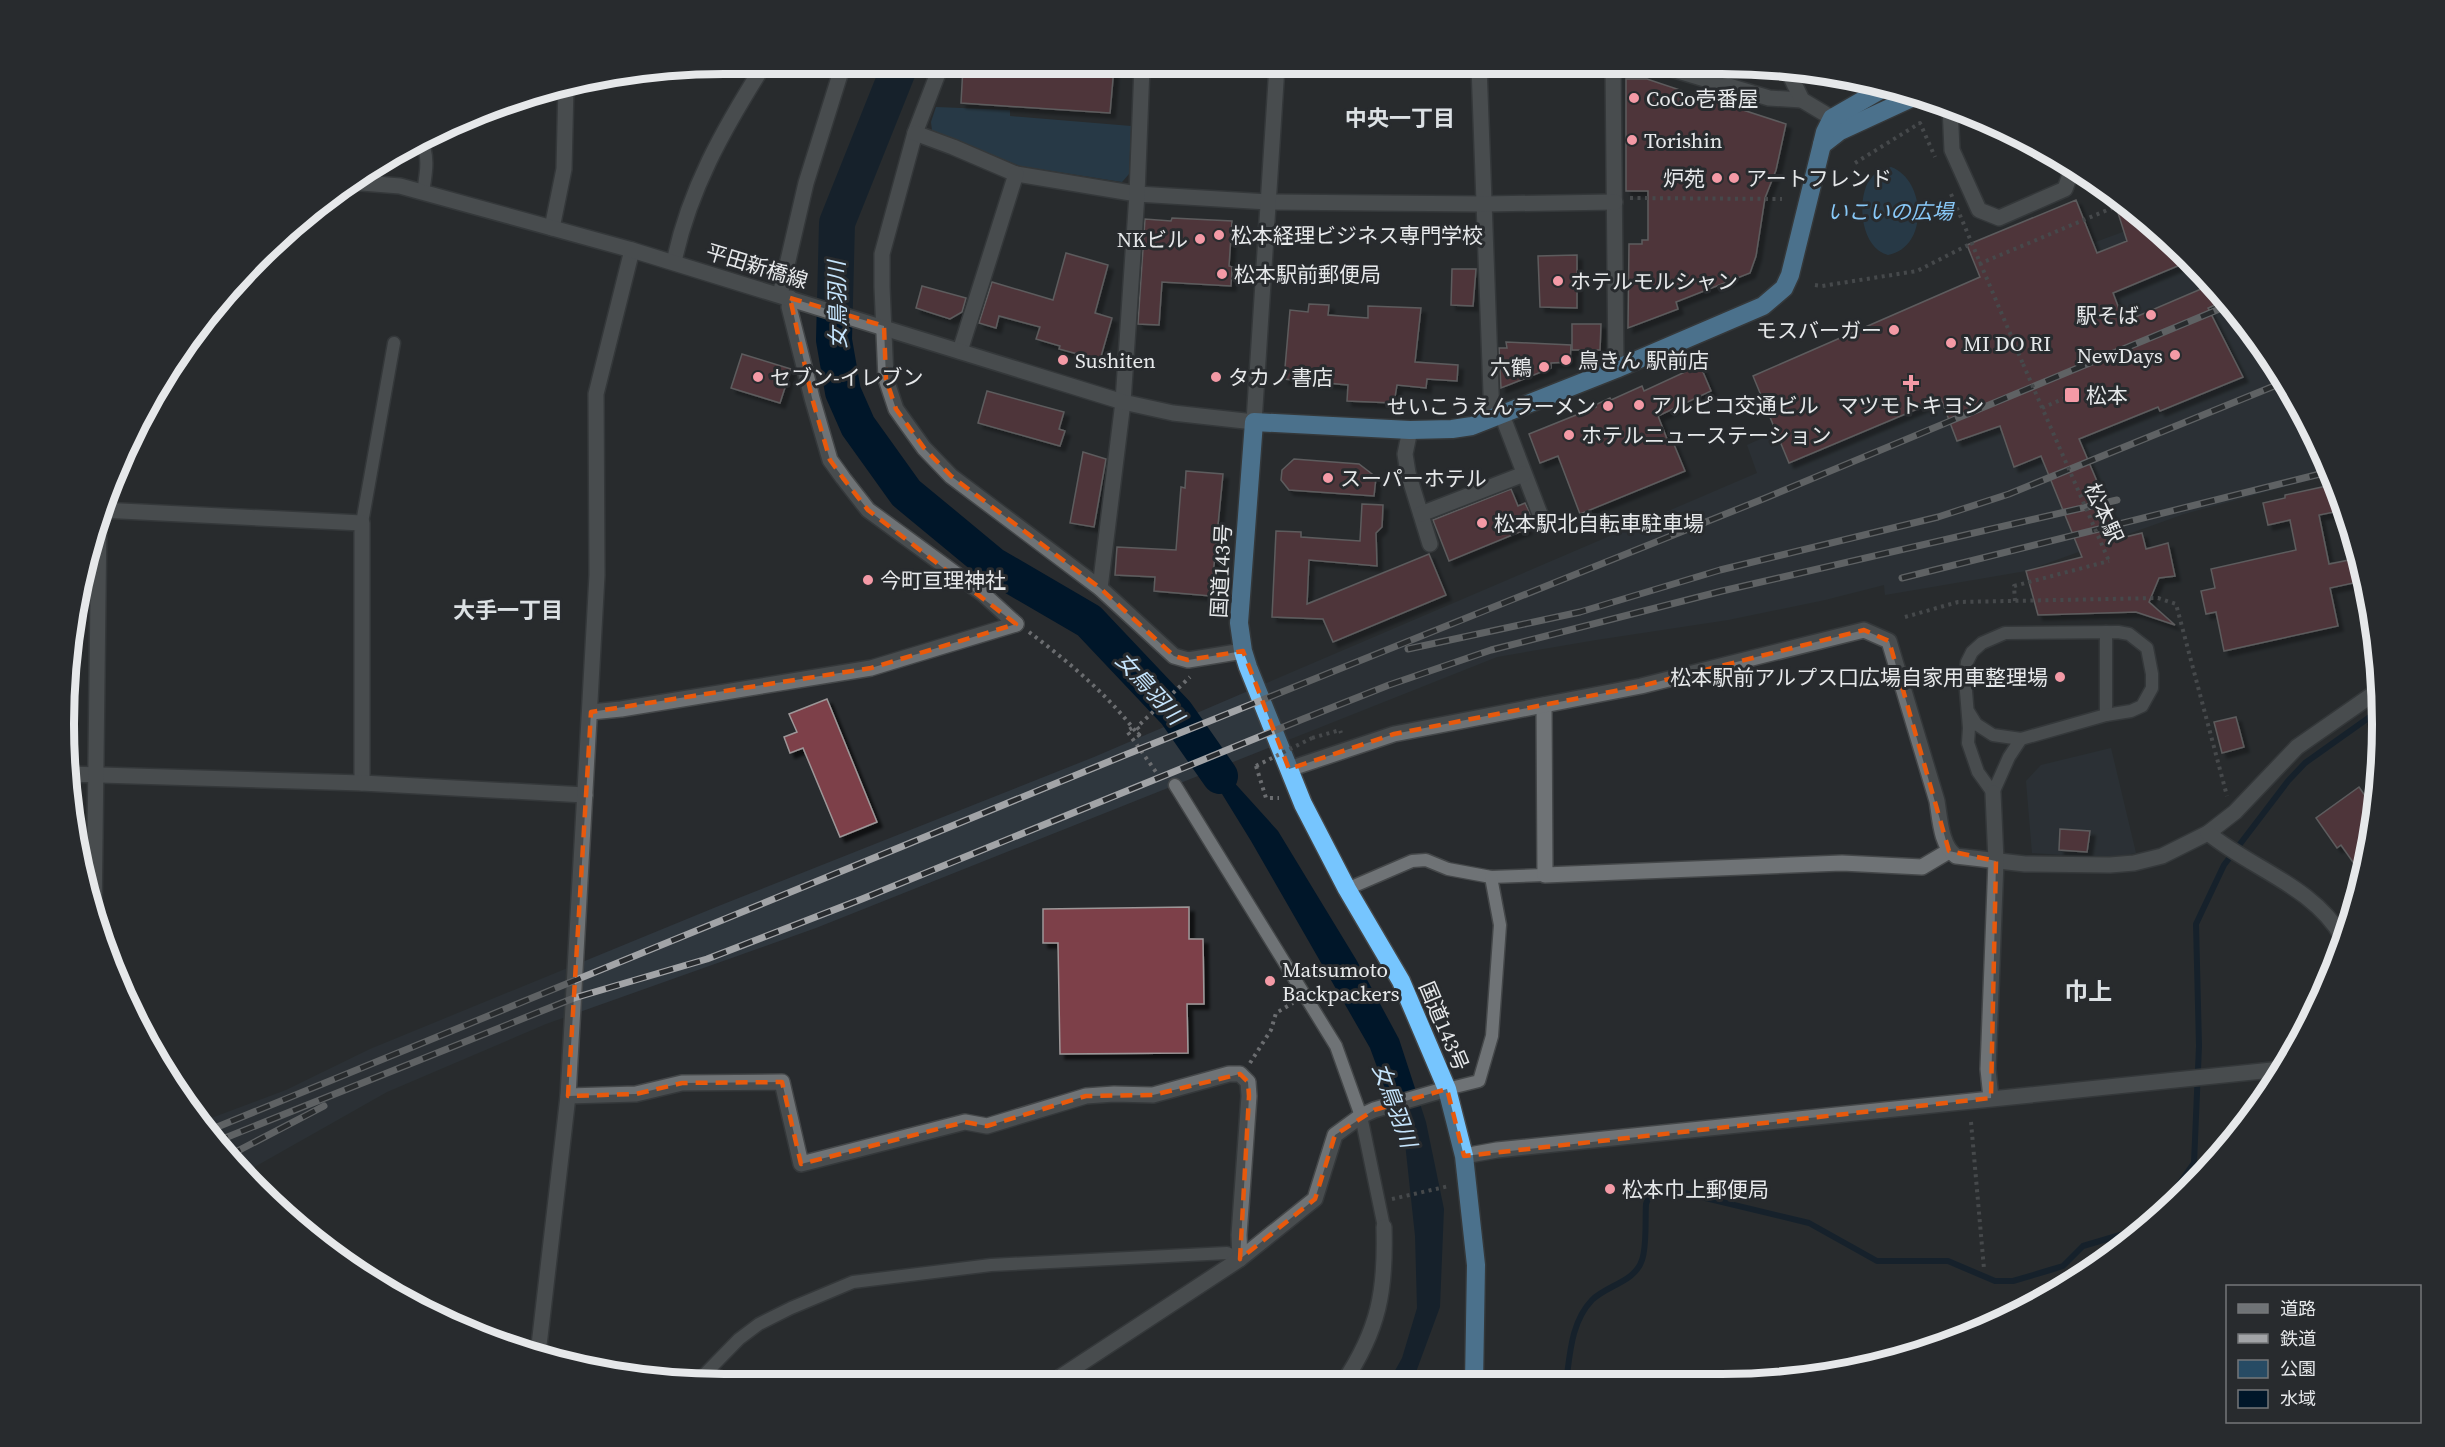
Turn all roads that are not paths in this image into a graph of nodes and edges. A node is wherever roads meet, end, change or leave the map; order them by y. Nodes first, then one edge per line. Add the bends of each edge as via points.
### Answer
1 (758, 74) edge
2 (840, 74) edge
3 (938, 74) edge
4 (1143, 74) edge
5 (1276, 74) edge
6 (1479, 74) edge
7 (1613, 74) edge
8 (1688, 74) edge
9 (1791, 78) edge
10 (566, 93) edge
11 (1877, 93) edge
12 (1802, 100) junction
13 (1904, 100) edge
14 (1950, 116) edge
15 (1836, 125) junction
16 (915, 133) junction
17 (425, 147) edge
18 (1016, 174) junction
19 (2070, 175) edge
20 (362, 183) edge
21 (423, 192) junction
22 (1137, 194) junction
23 (1615, 200) junction
24 (1268, 202) junction
25 (1484, 204) junction
26 (552, 228) junction
27 (632, 250) junction
28 (674, 262) junction
29 (789, 298) junction
30 (884, 326) junction
31 (394, 343) dead end
32 (960, 351) junction
33 (1616, 369) junction
34 (1123, 402) junction
35 (1497, 417) junction
36 (1254, 422) junction
37 (1410, 430) junction
38 (1524, 474) junction
39 (110, 510) edge
40 (1536, 512) dead end
41 (1421, 514) junction
42 (362, 523) junction
43 (1431, 544) dead end
44 (99, 546) edge
45 (1100, 588) junction
46 (2106, 632) junction
47 (1243, 651) junction
48 (2371, 696) edge
49 (1544, 705) junction
50 (1968, 711) junction
51 (591, 712) junction
52 (2106, 715) junction
53 (2020, 739) junction
54 (1289, 769) junction
55 (76, 774) edge
56 (96, 775) junction
57 (363, 783) junction
58 (1175, 784) road end
59 (1993, 793) junction
60 (585, 795) junction
61 (2208, 833) junction
62 (1949, 851) junction
63 (1996, 861) junction
64 (1545, 875) junction
65 (1491, 877) junction
66 (94, 886) edge
67 (1347, 889) junction
68 (2338, 929) edge
69 (2271, 1070) edge
70 (1438, 1091) junction
71 (568, 1096) junction
72 (1991, 1098) junction
73 (1367, 1113) junction
74 (1464, 1156) junction
75 (1384, 1227) joint
76 (1240, 1259) junction
77 (539, 1346) edge
78 (706, 1373) edge
79 (1065, 1374) edge
80 (1348, 1374) edge
81 (1474, 1374) edge

1 - 28 street via 706,163
2 - 29 street via 806,183
3 - 16 street
4 - 22 street
5 - 24 street
6 - 25 street
7 - 23 street
8 - 12 street via 1769,98
9 - 12 street
10 - 26 street via 564,169
11 - 15 highway
12 - 15 street
13 - 15 highway
14 - 19 street via 1952,150 1979,210 1999,218 2065,189
15 - 33 highway via 1822,145 1790,275 1777,296 1763,306
16 - 18 street
16 - 30 street via 882,254
17 - 21 lane via 427,170
18 - 22 street
18 - 32 street
20 - 21 street, 平田新橋線
21 - 26 street, 平田新橋線
22 - 24 street
22 - 34 street
23 - 25 street
23 - 33 street
24 - 25 street
24 - 36 street
25 - 35 street
26 - 27 street, 平田新橋線
27 - 28 street, 平田新橋線
27 - 51 street via 596,394 597,575
28 - 29 street, 平田新橋線
29 - 30 street, 平田新橋線
29 - 51 street via 830,460 868,510 983,594 1016,624 871,668
30 - 32 street, 平田新橋線
30 - 45 street via 886,378 896,409 924,448 951,476
31 - 42 lane
32 - 34 street, 平田新橋線
33 - 35 highway
34 - 36 street, 平田新橋線 via 1173,413
34 - 45 street
35 - 37 highway via 1452,429
35 - 38 street
36 - 37 highway
36 - 47 highway, 国道143号 via 1239,623
37 - 41 street via 1408,473
38 - 40 street
38 - 41 street
39 - 42 street
41 - 43 street
42 - 57 street
44 - 56 street
45 - 47 street via 1174,657 1188,660
46 - 50 lane via 2005,633 1982,643 1967,662
46 - 52 lane
46 - 52 lane via 2129,634 2146,648 2152,674 2152,688 2142,705
47 - 54 highway, 国道143号
48 - 61 street via 2297,747 2235,812
49 - 54 street via 1394,734
49 - 62 street via 1641,686 1864,630 1889,641
49 - 64 street
50 - 53 lane via 1976,724 1993,735
50 - 59 lane via 1971,757
51 - 60 street
52 - 53 lane
53 - 59 lane
54 - 67 highway, 国道143号
55 - 56 street
56 - 57 street
56 - 66 street
57 - 60 street
58 - 73 lane via 1336,1046
59 - 63 street
60 - 71 street
61 - 63 street via 2162,856 2134,863
61 - 68 street via 2303,893
62 - 63 street via 1956,856
62 - 64 street via 1922,867 1842,863
63 - 72 street via 1988,1069
64 - 65 lane
65 - 67 lane via 1448,869 1426,860 1412,861
65 - 70 lane via 1500,925 1492,1036 1479,1081
67 - 70 highway, 国道143号 via 1401,981
69 - 72 street
70 - 73 street
70 - 74 highway, 国道143号
71 - 76 street via 636,1094 682,1083 782,1082 801,1164 965,1122 987,1126 1086,1096 1153,1095 1240,1074 1248,1082 1249,1096
71 - 77 street
72 - 74 street via 1509,1148
73 - 75 lane
73 - 76 street via 1335,1136 1315,1198
74 - 81 highway, 国道143号 via 1476,1265
75 - 80 street via 1384,1282 1377,1313 1365,1346
76 - 78 lane via 1227,1253 991,1265 853,1282 759,1324
76 - 79 street

